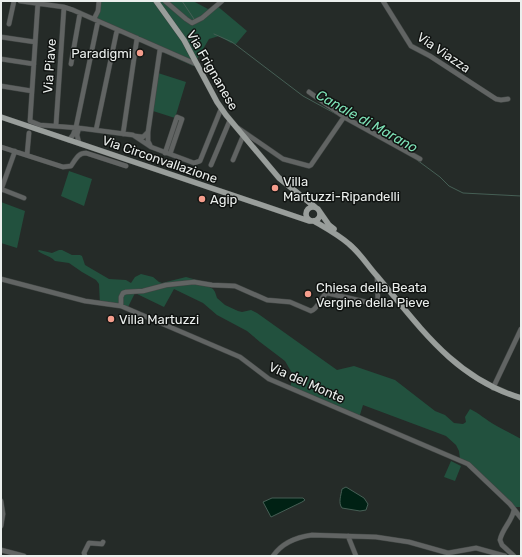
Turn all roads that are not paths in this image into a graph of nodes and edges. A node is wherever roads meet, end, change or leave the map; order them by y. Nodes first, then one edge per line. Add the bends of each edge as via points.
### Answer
1 (14, 1) edge
2 (20, 1) edge
3 (60, 1) edge
4 (99, 1) edge
5 (156, 1) edge
6 (165, 1) edge
7 (222, 1) edge
8 (383, 1) edge
9 (38, 2) edge
10 (62, 7) junction
11 (80, 13) junction
12 (96, 20) junction
13 (9, 24) dead end
14 (117, 30) junction
15 (1, 37) edge
16 (137, 38) junction
17 (35, 42) junction
18 (160, 49) junction
19 (1, 59) edge
20 (34, 64) junction
21 (71, 64) dead end
22 (198, 65) junction
23 (1, 86) edge
24 (32, 91) junction
25 (309, 92) dead end
26 (508, 99) dead end
27 (221, 109) junction
28 (1, 117) edge
29 (343, 118) junction
30 (230, 120) junction
31 (56, 125) junction
32 (78, 127) junction
33 (235, 127) junction
34 (96, 130) junction
35 (148, 132) junction
36 (29, 133) dead end
37 (123, 134) junction
38 (133, 136) junction
39 (243, 136) junction
40 (69, 140) junction
41 (80, 143) junction
42 (1, 147) edge
43 (151, 147) junction
44 (14, 151) junction
45 (168, 154) junction
46 (27, 155) junction
47 (420, 159) dead end
48 (233, 160) dead end
49 (211, 165) dead end
50 (126, 166) dead end
51 (1, 190) edge
52 (24, 198) dead end
53 (305, 199) junction
54 (315, 207) junction
55 (308, 209) junction
56 (320, 212) junction
57 (304, 217) junction
58 (313, 221) junction
59 (340, 237) junction
60 (377, 276) junction
61 (1, 279) edge
62 (121, 306) junction
63 (521, 329) edge
64 (493, 388) junction
65 (521, 398) edge
66 (1, 501) edge
67 (514, 510) junction
68 (521, 518) edge
69 (1, 526) edge
70 (348, 536) junction
71 (103, 542) dead end
72 (1, 550) edge
73 (83, 555) edge
74 (24, 556) edge
75 (273, 556) edge
76 (356, 556) edge
77 (505, 556) edge
78 (514, 556) edge

1 - 13 street
2 - 9 street
3 - 10 street, Via Piave
4 - 12 street
5 - 22 main road, Via Frignanese via 178,30
6 - 7 street via 192,23
8 - 26 street, Via Viazza via 411,46 496,99
9 - 10 street
9 - 17 street
10 - 11 street
10 - 31 street, Via Piave
11 - 12 street
11 - 21 street
12 - 14 street
12 - 32 street
14 - 16 street
14 - 34 street
15 - 17 street
16 - 18 street
16 - 37 street
17 - 20 street
18 - 22 street
18 - 35 street
19 - 20 street
20 - 24 street
22 - 27 main road, Via Frignanese
23 - 24 street
24 - 31 street via 30,121 40,125
25 - 29 street
27 - 30 main road, Via Frignanese
27 - 45 street via 200,161 194,163
28 - 40 main road, Via Circonvallazione
29 - 33 street via 309,166 283,159
29 - 47 street
30 - 33 main road, Via Frignanese
30 - 49 street
31 - 32 street
32 - 34 street
32 - 40 street
32 - 41 street
33 - 39 main road, Via Frignanese
34 - 37 street
35 - 38 street via 143,137
35 - 43 street
36 - 46 street
37 - 38 street
38 - 43 street
39 - 48 street
39 - 53 main road, Via Frignanese via 279,178
40 - 41 main road, Via Circonvallazione
41 - 57 main road, Via Circonvallazione
42 - 44 street
43 - 45 street
44 - 46 street
44 - 51 street
45 - 45 street via 182,118 177,117
46 - 50 street via 63,167 71,166 78,155 86,153
51 - 52 street
53 - 54 main road, Via Frignanese
53 - 55 main road
54 - 55 main road
54 - 56 main road
55 - 57 main road
56 - 58 main road via 319,218
56 - 59 main road
57 - 58 main road, Via Circonvallazione
58 - 59 main road, Via Circonvallazione
59 - 60 main road
60 - 62 street via 378,302 375,304 327,293 323,295 315,310 310,311 290,302 267,300 236,286 190,282 123,293
60 - 64 main road via 439,348 457,364
61 - 62 street, Via del Monte via 85,301
62 - 67 street, Via del Monte via 240,357 264,376 463,462 474,469
63 - 64 street
64 - 65 main road
66 - 69 street
67 - 68 street, Via del Monte
67 - 78 street via 500,540
70 - 75 street via 302,537 284,545
70 - 76 street
70 - 77 street via 409,542 448,553 476,548
71 - 73 street via 100,545 89,543
72 - 74 street

